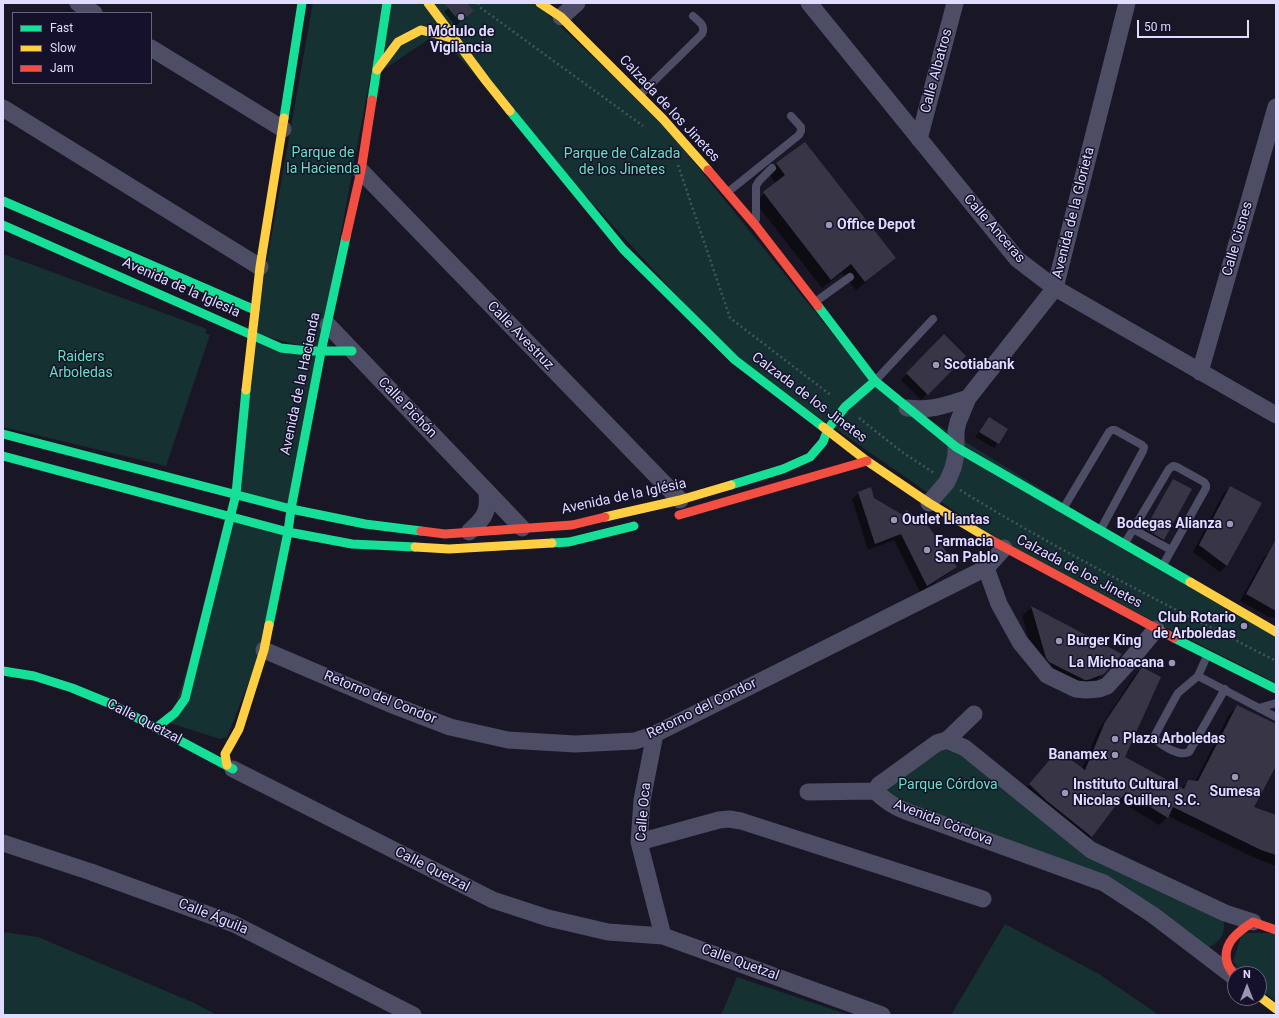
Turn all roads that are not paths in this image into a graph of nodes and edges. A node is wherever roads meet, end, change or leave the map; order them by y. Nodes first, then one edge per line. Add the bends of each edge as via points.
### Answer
1 (78, 3) edge
2 (302, 3) edge
3 (387, 3) edge
4 (428, 3) edge
5 (540, 3) edge
6 (577, 3) edge
7 (955, 3) edge
8 (1127, 3) edge
9 (812, 4) edge
10 (92, 12) edge
11 (693, 16) dead end
12 (561, 18) junction
13 (455, 38) junction
14 (152, 49) edge
15 (377, 70) junction
16 (639, 95) junction
17 (1276, 107) edge
18 (3, 108) edge
19 (791, 116) dead end
20 (283, 129) junction
21 (919, 139) junction
22 (772, 168) dead end
23 (361, 171) junction
24 (727, 193) junction
25 (3, 200) edge
26 (3, 225) edge
27 (756, 226) junction
28 (260, 267) junction
29 (850, 277) dead end
30 (1055, 288) junction
31 (814, 302) junction
32 (255, 310) junction
33 (933, 319) dead end
34 (328, 325) junction
35 (252, 335) junction
36 (352, 351) junction
37 (321, 352) junction
38 (1200, 372) junction
39 (875, 382) junction
40 (968, 398) junction
41 (907, 408) junction
42 (1276, 415) edge
43 (828, 430) junction
44 (3, 434) edge
45 (956, 447) junction
46 (3, 456) edge
47 (867, 461) junction
48 (487, 492) junction
49 (236, 494) junction
50 (680, 500) junction
51 (929, 503) junction
52 (291, 509) junction
53 (1064, 509) junction
54 (231, 516) junction
55 (673, 516) dead end
56 (644, 524) dead end
57 (522, 528) junction
58 (1133, 529) junction
59 (1101, 530) junction
60 (288, 532) junction
61 (469, 532) junction
62 (1124, 544) junction
63 (1004, 548) junction
64 (1171, 550) junction
65 (1162, 565) junction
66 (986, 568) junction
67 (1156, 629) junction
68 (1276, 632) edge
69 (264, 650) junction
70 (1208, 655) junction
71 (3, 670) edge
72 (1198, 676) junction
73 (1225, 689) junction
74 (1276, 689) edge
75 (1276, 703) edge
76 (1259, 708) junction
77 (974, 714) dead end
78 (1276, 717) edge
79 (156, 728) junction
80 (655, 734) junction
81 (947, 740) junction
82 (230, 767) junction
83 (875, 791) junction
84 (808, 792) dead end
85 (639, 842) junction
86 (3, 843) edge
87 (983, 899) dead end
88 (1225, 913) junction
89 (1253, 922) junction
90 (1276, 930) edge
91 (663, 936) junction
92 (1203, 952) junction
93 (1229, 966) edge
94 (1227, 971) edge
95 (1267, 1002) edge
96 (1276, 1009) edge
97 (413, 1015) edge
98 (882, 1015) edge

1 - 10 street
2 - 20 main road
3 - 15 main road, Avenida de la Hacienda
4 - 13 main road, Calzada de los Jinetes
5 - 12 main road, Calzada de los Jinetes
6 - 12 street
7 - 21 street, Calle Albatros
8 - 30 street, Avenida de la Glorieta
9 - 21 street, Calle Anceras
11 - 16 lane via 704,26 702,34
12 - 16 main road, Calzada de los Jinetes
13 - 15 main road via 421,30 398,42
13 - 43 main road, Calzada de los Jinetes via 486,81 623,249 735,360
14 - 20 street
15 - 23 main road, Avenida de la Hacienda
16 - 24 main road, Calzada de los Jinetes
17 - 38 street, Calle Cisnes
18 - 28 street
19 - 24 lane via 801,127 799,134
20 - 28 main road
21 - 30 street, Calle Anceras via 1017,259
22 - 27 lane via 756,186
23 - 34 main road, Avenida de la Hacienda
23 - 50 street, Calle Avestruz
24 - 27 main road, Calzada de los Jinetes
25 - 32 main road, Avenida de la Iglesia
26 - 35 main road, Avenida de la Iglesia
27 - 31 main road, Calzada de los Jinetes
28 - 32 main road
29 - 31 lane
30 - 38 street, Calle Anceras
30 - 40 street, Avenida de la Glorieta
31 - 39 main road, Calzada de los Jinetes
32 - 35 main road
33 - 39 lane
34 - 36 street, Calle Pichón
34 - 37 main road, Avenida de la Hacienda
35 - 37 main road, Avenida de la Iglesia via 281,348
35 - 49 main road
36 - 37 main road, Avenida de la Iglesia
36 - 48 street, Calle Pichón
37 - 52 main road, Avenida de la Hacienda
38 - 42 street, Calle Anceras
39 - 41 main road, Calzada de los Jinetes
39 - 43 main road, Avenida de la Iglésia via 845,407
40 - 41 street via 932,409
40 - 45 street, Avenida de la Glorieta via 958,422
41 - 45 main road, Calzada de los Jinetes
43 - 47 main road, Calzada de los Jinetes
43 - 50 main road, Avenida de la Iglésia via 823,442 810,457 783,469
44 - 49 main road
45 - 51 street, Avenida de la Glorieta via 947,482
45 - 53 main road, Calzada de los Jinetes
46 - 54 main road
47 - 51 main road, Calzada de los Jinetes
47 - 55 main road, Avenida de la Iglésia
48 - 57 street, Calle Pichón
48 - 61 street via 486,513
49 - 52 main road
49 - 54 main road
50 - 57 main road, Avenida de la Iglésia via 572,525
51 - 63 main road, Calzada de los Jinetes
52 - 60 main road, Avenida de la Hacienda
52 - 61 main road, Avenida de la Iglésia via 365,524 445,534
53 - 59 main road, Calzada de los Jinetes
53 - 59 lane via 1108,432 1115,430 1142,445 1143,451
54 - 60 main road
54 - 79 main road via 185,699 175,713
56 - 60 main road via 569,542 449,549 352,544
57 - 61 main road, Avenida de la Iglésia
58 - 62 lane
58 - 64 lane
58 - 64 lane via 1169,469 1176,467 1206,485 1206,488
59 - 62 main road, Calzada de los Jinetes
60 - 69 main road, Avenida de la Hacienda
62 - 65 main road, Calzada de los Jinetes
63 - 66 street, Retorno del Condor
63 - 67 main road, Calzada de los Jinetes
64 - 65 lane
65 - 68 main road, Calzada de los Jinetes
66 - 67 street via 999,604 1020,642 1047,675 1076,689 1107,686
66 - 80 street, Retorno del Condor
67 - 70 main road, Calzada de los Jinetes
69 - 80 street, Retorno del Condor via 450,727 508,740 575,744 635,741
69 - 82 main road, Avenida de la Hacienda via 239,729 226,754
70 - 72 lane
70 - 74 main road, Calzada de los Jinetes
71 - 79 main road, Calle Quetzal via 34,676 72,688 111,704
72 - 73 lane
72 - 73 lane via 1178,694 1155,734 1158,742 1180,754 1189,752
73 - 76 lane
75 - 76 lane
76 - 78 lane
77 - 81 street, Avenida Córdova
79 - 82 main road, Calle Quetzal
80 - 85 street, Calle Oca via 642,800
81 - 83 street, Avenida Córdova via 937,743 879,784
81 - 88 street via 965,748 1091,850
82 - 91 street, Calle Quetzal via 493,900 548,918 608,932
83 - 84 street
83 - 92 street, Avenida Córdova via 900,810 1104,883
85 - 87 street via 729,819
85 - 91 street, Calle Oca
86 - 97 street, Calle Águila via 234,924
88 - 89 street
88 - 92 street via 1227,928 1222,938 1215,947
89 - 90 main road
89 - 93 main road via 1231,939 1226,950
91 - 98 street, Calle Quetzal
92 - 94 street, Avenida Córdova
95 - 96 main road

